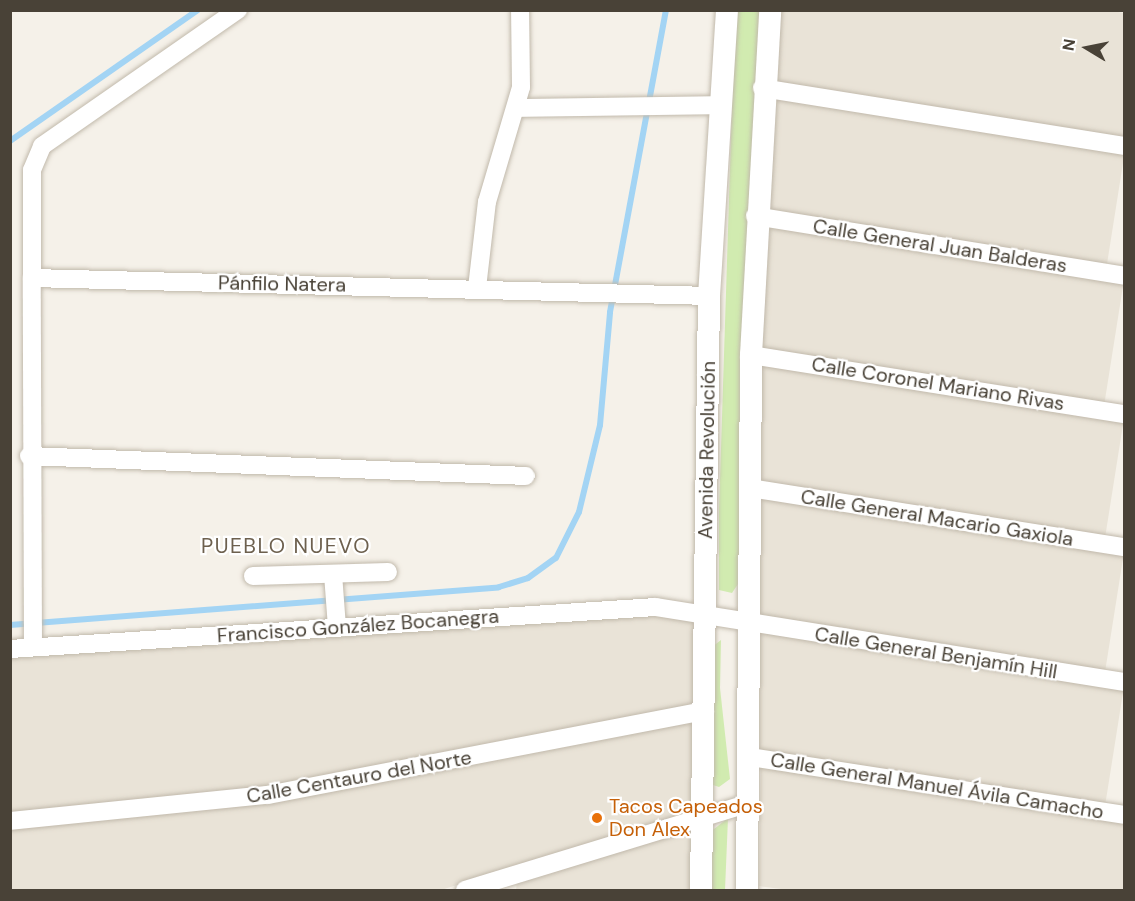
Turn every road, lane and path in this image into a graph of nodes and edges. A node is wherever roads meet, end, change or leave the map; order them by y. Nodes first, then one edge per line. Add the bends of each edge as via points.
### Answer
1 (238, 10) edge
2 (520, 10) edge
3 (727, 10) edge
4 (770, 10) edge
5 (762, 88) junction
6 (722, 105) junction
7 (517, 108) junction
8 (1125, 146) edge
9 (755, 216) junction
10 (1125, 276) edge
11 (32, 278) junction
12 (477, 288) junction
13 (709, 296) junction
14 (751, 355) junction
15 (1125, 414) edge
16 (29, 456) junction
17 (526, 476) dead end
18 (750, 489) junction
19 (1125, 548) edge
20 (388, 573) dead end
21 (333, 574) junction
22 (253, 576) dead end
23 (705, 613) junction
24 (748, 623) junction
25 (337, 627) junction
26 (33, 639) junction
27 (10, 649) edge
28 (1125, 682) edge
29 (705, 711) junction
30 (750, 757) junction
31 (749, 803) junction
32 (706, 814) junction
33 (1125, 816) edge
34 (10, 821) edge
35 (510, 883) edge
36 (748, 890) edge
37 (465, 891) edge
38 (701, 891) edge

1 - 11 street via 34,156
2 - 7 street
3 - 6 street, Avenida Revolución
4 - 5 street
5 - 8 street
5 - 9 street
6 - 7 street
6 - 13 street, Avenida Revolución
7 - 12 street via 487,202
9 - 10 street, Calle General Juan Balderas
9 - 14 street
11 - 12 street, Pánfilo Natera
11 - 16 street
12 - 13 street, Pánfilo Natera
13 - 23 street, Avenida Revolución
14 - 15 street, Calle Coronel Mariano Rivas
14 - 18 street
16 - 17 street
16 - 26 street
18 - 19 street, Calle General Macario Gaxiola
18 - 24 street
20 - 21 street
21 - 22 street
21 - 25 street
23 - 24 street, Francisco González Bocanegra
23 - 25 street, Francisco González Bocanegra via 656,607
23 - 29 street, Avenida Revolución
24 - 28 street, Calle General Benjamín Hill
24 - 30 street
25 - 26 street, Francisco González Bocanegra
26 - 27 street, Francisco González Bocanegra
29 - 32 street, Avenida Revolución
29 - 34 street, Calle Centauro del Norte via 268,795
30 - 31 street
30 - 33 street, Calle General Manuel Ávila Camacho
31 - 32 street
31 - 36 street
32 - 35 street
32 - 38 street, Avenida Revolución
35 - 37 street

